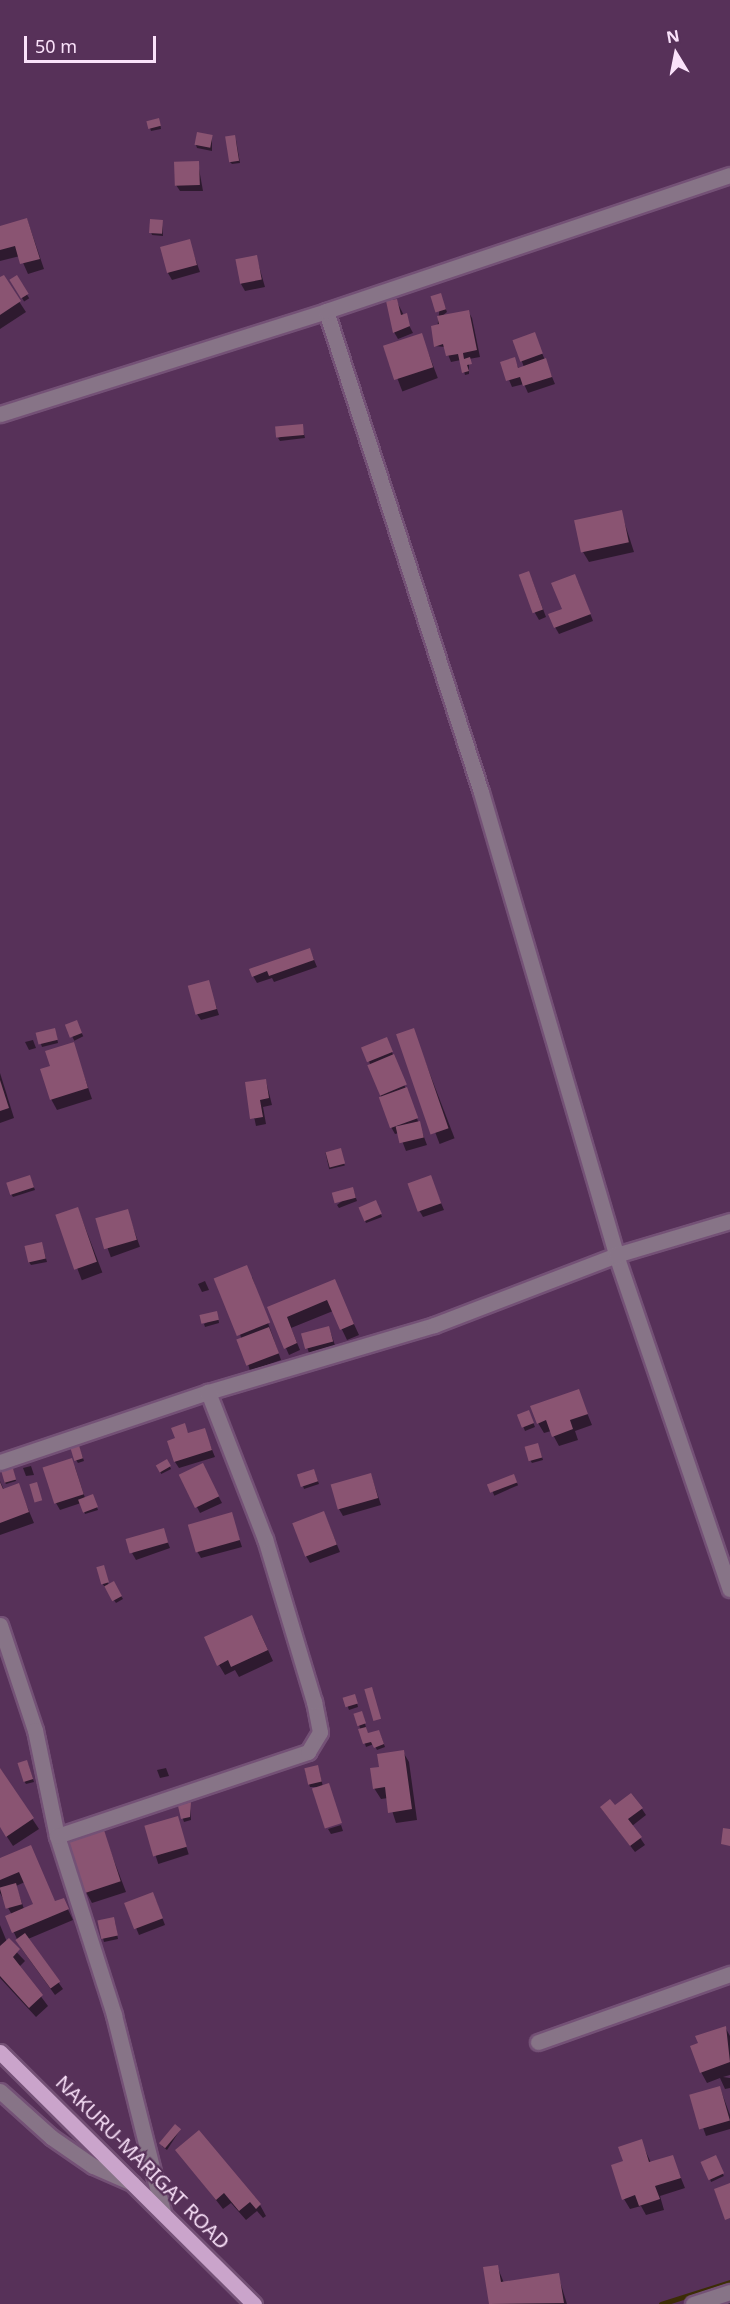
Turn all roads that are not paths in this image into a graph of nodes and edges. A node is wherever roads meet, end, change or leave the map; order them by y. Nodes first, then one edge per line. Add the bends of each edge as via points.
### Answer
1 (730, 175) edge
2 (326, 311) junction
3 (0, 414) edge
4 (730, 1221) edge
5 (616, 1255) junction
6 (208, 1392) junction
7 (0, 1462) edge
8 (730, 1589) edge
9 (0, 1625) edge
10 (57, 1836) junction
11 (730, 1974) edge
12 (538, 2042) dead end
13 (0, 2052) edge
14 (0, 2091) edge
15 (140, 2187) junction
16 (163, 2211) junction
17 (730, 2292) edge
18 (253, 2303) edge
19 (701, 2303) edge

1 - 2 street
2 - 3 street
2 - 5 street via 481,792
4 - 5 street
5 - 6 street via 434,1325
5 - 8 street
6 - 7 street
6 - 10 street via 265,1539 320,1732 308,1752
9 - 10 street via 35,1730
10 - 16 street via 114,2015
11 - 12 street
13 - 15 main road, NAKURU-MARIGAT ROAD
14 - 15 street via 51,2138 93,2166
15 - 16 main road, NAKURU-MARIGAT ROAD
16 - 18 main road, NAKURU-MARIGAT ROAD
17 - 19 street

